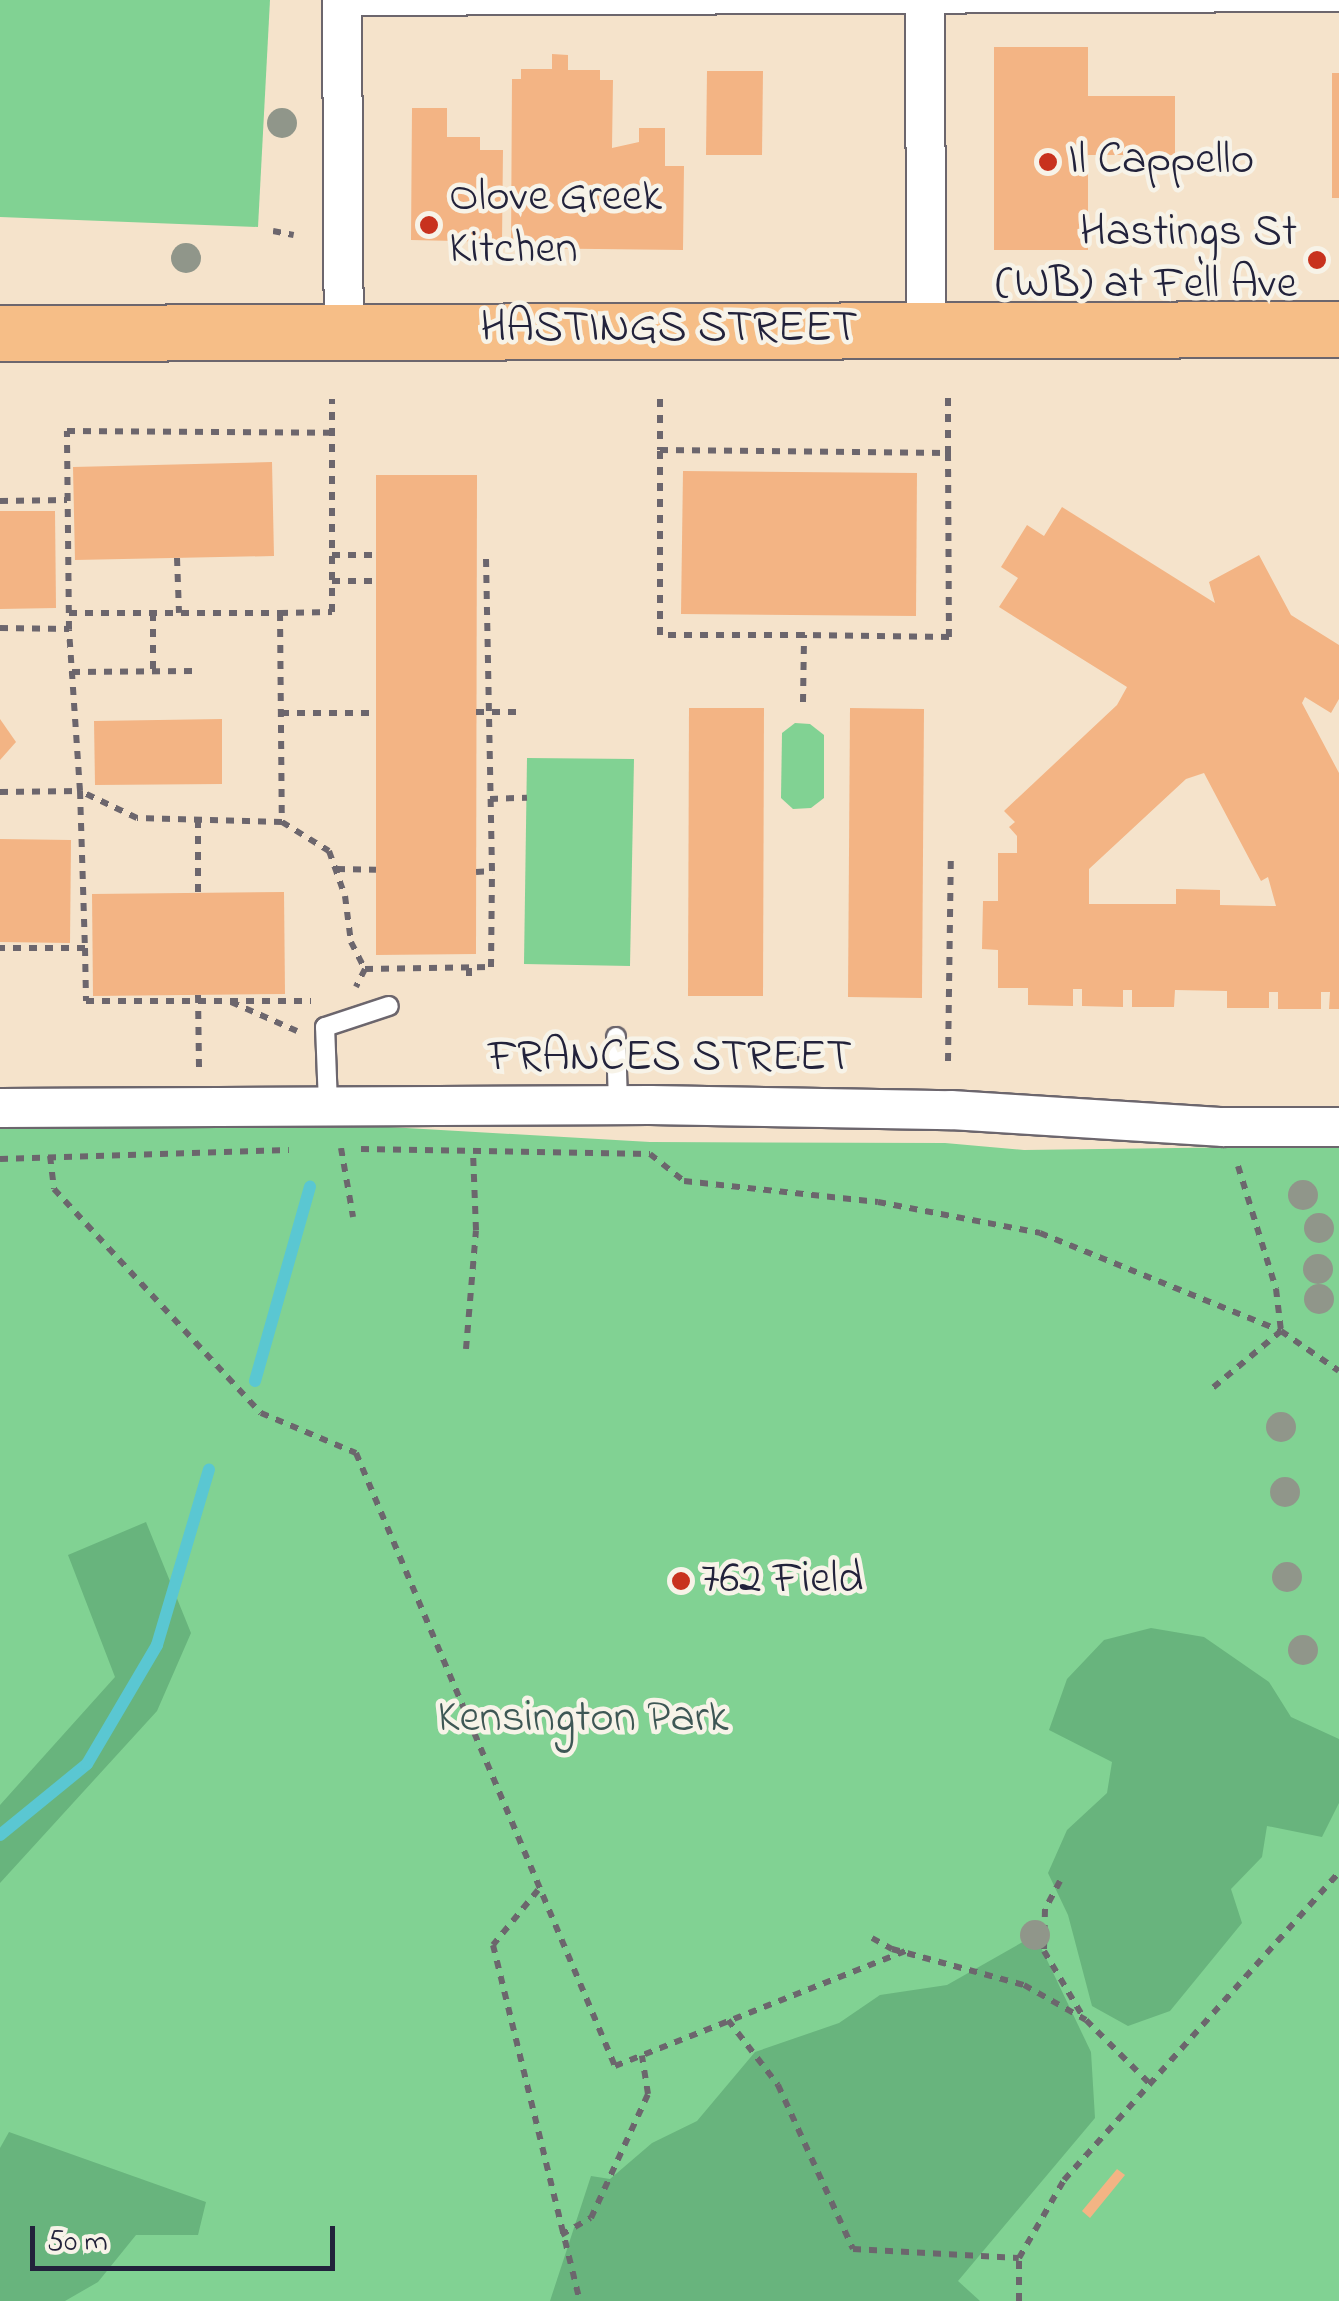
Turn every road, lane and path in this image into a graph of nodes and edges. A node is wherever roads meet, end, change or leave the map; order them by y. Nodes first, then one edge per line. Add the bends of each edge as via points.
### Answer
1 (1214, 1) edge
2 (638, 2) edge
3 (1339, 2) edge
4 (342, 3) edge
5 (925, 3) edge
6 (273, 231) dead end
7 (294, 235) dead end
8 (926, 329) junction
9 (1339, 329) edge
10 (344, 332) junction
11 (0, 333) edge
12 (948, 398) dead end
13 (332, 399) dead end
14 (660, 399) dead end
15 (332, 433) junction
16 (660, 450) junction
17 (948, 453) junction
18 (68, 500) junction
19 (0, 501) edge
20 (332, 554) junction
21 (376, 554) dead end
22 (486, 556) dead end
23 (177, 558) dead end
24 (332, 581) junction
25 (376, 581) dead end
26 (69, 613) junction
27 (152, 613) junction
28 (179, 613) junction
29 (280, 613) junction
30 (0, 628) edge
31 (69, 629) junction
32 (804, 635) junction
33 (154, 671) junction
34 (194, 671) dead end
35 (72, 672) junction
36 (804, 702) dead end
37 (281, 712) junction
38 (376, 712) dead end
39 (476, 712) dead end
40 (489, 712) junction
41 (518, 712) dead end
42 (80, 791) junction
43 (0, 792) edge
44 (490, 798) junction
45 (527, 798) dead end
46 (198, 820) junction
47 (282, 822) junction
48 (952, 854) dead end
49 (336, 869) junction
50 (376, 870) dead end
51 (492, 871) junction
52 (476, 872) dead end
53 (198, 894) dead end
54 (0, 948) edge
55 (85, 948) junction
56 (469, 968) junction
57 (365, 969) junction
58 (469, 984) dead end
59 (198, 998) junction
60 (332, 1000) dead end
61 (349, 1000) dead end
62 (228, 1001) junction
63 (389, 1006) dead end
64 (616, 1037) dead end
65 (800, 1040) dead end
66 (326, 1043) junction
67 (948, 1061) dead end
68 (800, 1062) dead end
69 (200, 1103) junction
70 (328, 1104) junction
71 (618, 1105) junction
72 (472, 1106) junction
73 (0, 1108) edge
74 (1223, 1127) junction
75 (1339, 1127) edge
76 (340, 1148) junction
77 (302, 1149) dead end
78 (321, 1149) dead end
79 (474, 1154) junction
80 (50, 1156) junction
81 (0, 1159) edge
82 (352, 1217) dead end
83 (1281, 1331) junction
84 (466, 1350) dead end
85 (1339, 1371) edge
86 (1210, 1392) dead end
87 (1339, 1872) edge
88 (1060, 1882) dead end
89 (538, 1890) junction
90 (872, 1938) dead end
91 (906, 1951) junction
92 (728, 2020) junction
93 (1086, 2020) junction
94 (642, 2055) junction
95 (1149, 2083) junction
96 (561, 2235) junction
97 (1019, 2258) junction
98 (580, 2301) edge
99 (1020, 2301) edge

1 - 3 lane
1 - 5 lane
2 - 4 lane
2 - 5 lane
4 - 10 street
5 - 8 street
6 - 7 path
8 - 9 main road, HASTINGS STREET
8 - 10 main road, HASTINGS STREET
10 - 11 main road, HASTINGS STREET
12 - 17 path
13 - 15 path
14 - 16 path
15 - 18 path via 66,431
15 - 20 path
16 - 17 path
16 - 32 path via 660,634
17 - 32 path via 949,637
18 - 19 path
18 - 26 path
20 - 21 path
20 - 24 path
22 - 40 path
23 - 28 path
24 - 25 path
24 - 29 path via 332,612
26 - 27 path
26 - 31 path
27 - 28 path
27 - 33 path
28 - 29 path
29 - 37 path
30 - 31 path
31 - 35 path
32 - 36 path
33 - 34 path
33 - 35 path
35 - 42 path
37 - 38 path
37 - 47 path
39 - 40 path
40 - 41 path
40 - 44 path
42 - 43 path
42 - 46 path via 136,818
42 - 55 path
44 - 45 path
44 - 51 path
46 - 47 path
46 - 53 path
47 - 49 path via 310,834
48 - 67 path
49 - 50 path
49 - 57 path via 351,942
51 - 52 path
51 - 56 path via 491,967
54 - 55 path
55 - 59 path via 86,1001
56 - 57 path
56 - 58 path
57 - 61 path
59 - 62 path
59 - 69 path
60 - 62 path
62 - 66 path
63 - 66 lane via 325,1027
64 - 71 lane
65 - 68 path
66 - 70 lane
69 - 70 street, FRANCES STREET
69 - 73 street, FRANCES STREET
70 - 72 street, FRANCES STREET
71 - 72 street, FRANCES STREET
71 - 74 street, FRANCES STREET via 950,1110
72 - 79 path
74 - 75 street, FRANCES STREET
74 - 83 path via 1259,1222
76 - 78 path
76 - 79 path
76 - 82 path
77 - 80 path
79 - 83 path via 650,1154 684,1181 878,1202 1040,1233
79 - 84 path via 476,1230
80 - 81 path
80 - 89 path via 54,1189 261,1412 356,1453
83 - 85 path
83 - 86 path
87 - 95 path
88 - 93 path via 1046,1908 1044,1950
89 - 94 path via 616,2066
89 - 96 path via 494,1945
90 - 91 path
91 - 92 path
91 - 93 path via 1024,1985
92 - 94 path
92 - 97 path via 778,2085 852,2249
93 - 95 path
94 - 96 path via 648,2094 591,2218
95 - 97 path via 1064,2180
96 - 98 path
97 - 99 path

